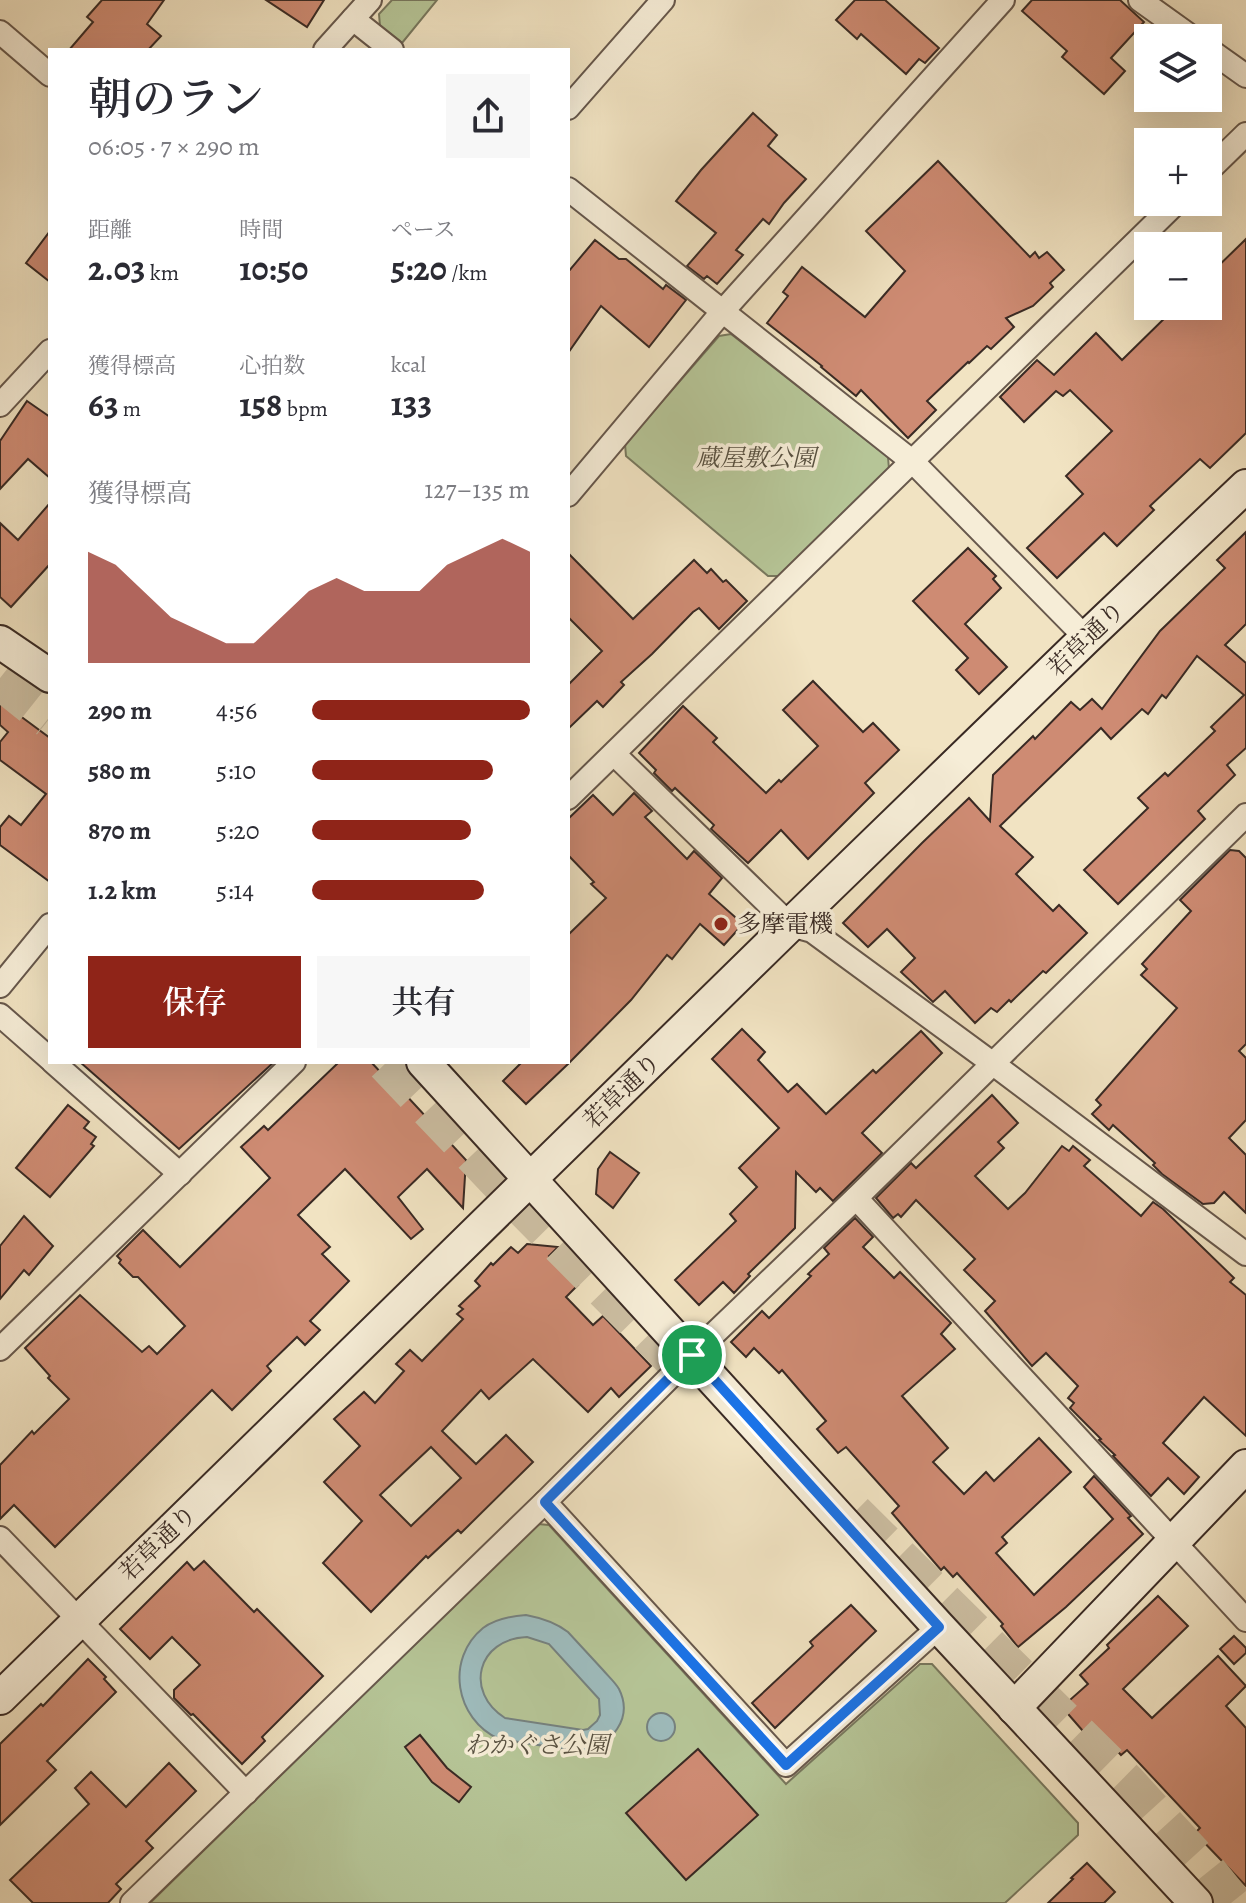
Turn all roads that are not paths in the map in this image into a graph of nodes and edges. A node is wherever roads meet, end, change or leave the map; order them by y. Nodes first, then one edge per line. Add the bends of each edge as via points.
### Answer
1 (370, 0) edge
2 (663, 0) edge
3 (1003, 0) edge
4 (1140, 0) edge
5 (353, 19) junction
6 (1173, 24) edge
7 (0, 32) edge
8 (327, 48) edge
9 (389, 48) edge
10 (1222, 59) edge
11 (48, 73) edge
12 (1246, 76) edge
13 (570, 106) edge
14 (1246, 134) edge
15 (1222, 157) edge
16 (570, 191) edge
17 (1163, 216) edge
18 (722, 312) junction
19 (48, 356) edge
20 (0, 405) edge
21 (913, 462) junction
22 (1246, 486) edge
23 (570, 493) edge
24 (1086, 638) junction
25 (0, 642) edge
26 (48, 675) edge
27 (614, 754) junction
28 (570, 796) edge
29 (1242, 827) edge
30 (790, 925) junction
31 (48, 927) edge
32 (0, 986) edge
33 (0, 1015) edge
34 (48, 1057) edge
35 (992, 1063) junction
36 (56, 1064) edge
37 (292, 1064) edge
38 (425, 1064) edge
39 (180, 1174) junction
40 (531, 1179) junction
41 (856, 1198) junction
42 (1246, 1254) edge
43 (0, 1349) edge
44 (692, 1355) junction
45 (1246, 1466) edge
46 (545, 1502) junction
47 (0, 1538) edge
48 (1174, 1543) junction
49 (80, 1620) junction
50 (1246, 1620) edge
51 (939, 1627) junction
52 (0, 1698) edge
53 (1014, 1708) junction
54 (246, 1793) junction
55 (132, 1903) edge
56 (1196, 1903) edge

1 - 5 street
2 - 13 street
3 - 18 street
4 - 6 street
5 - 8 street
5 - 9 street
7 - 11 street
10 - 12 street
14 - 15 street
16 - 18 street
17 - 21 street
18 - 21 street
18 - 23 street
19 - 20 street
21 - 24 street
21 - 27 street
22 - 24 street, 若草通り
24 - 30 street, 若草通り
25 - 26 street
27 - 28 street
27 - 30 street
29 - 35 street
30 - 35 street via 812,931
30 - 40 street, 若草通り
31 - 32 street
33 - 34 street
35 - 41 street
35 - 42 street
36 - 39 street
37 - 39 street
38 - 40 street
39 - 43 street
40 - 44 street
40 - 49 street, 若草通り
41 - 44 street
41 - 48 street
44 - 46 street
44 - 51 street
45 - 48 street
46 - 51 street via 786,1765
46 - 54 street
47 - 49 street
48 - 50 street
48 - 53 street
49 - 52 street, 若草通り
49 - 54 street
51 - 53 street
53 - 56 street
54 - 55 street

